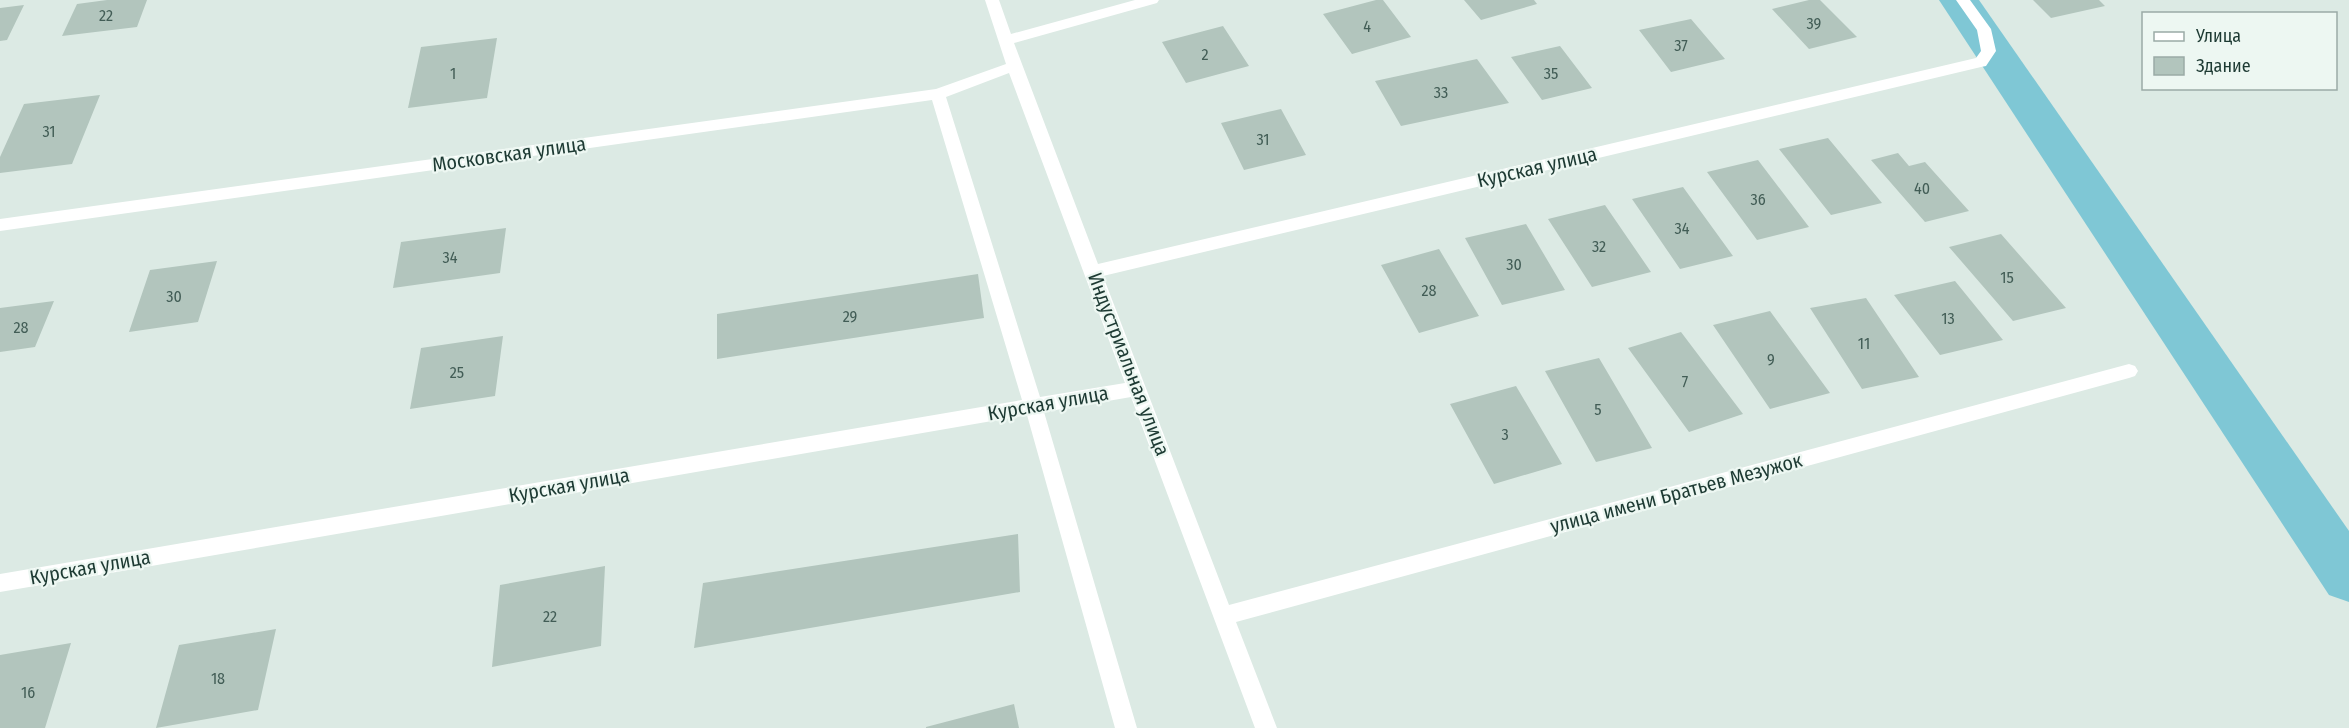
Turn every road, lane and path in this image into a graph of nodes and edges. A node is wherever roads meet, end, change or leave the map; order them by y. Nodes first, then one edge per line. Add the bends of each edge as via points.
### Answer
1 (992, 0) edge
2 (1152, 0) edge
3 (1963, 0) edge
4 (1005, 41) junction
5 (1014, 66) junction
6 (938, 94) junction
7 (0, 225) edge
8 (1094, 272) junction
9 (2129, 371) dead end
10 (1138, 388) junction
11 (1033, 405) junction
12 (0, 583) edge
13 (1224, 616) junction
14 (1126, 728) edge
15 (1266, 728) edge

1 - 4 street, Индустриальная улица
2 - 4 street
3 - 8 street, Курская улица via 1984,29 1989,51 1981,62
4 - 5 street, Индустриальная улица
5 - 6 street, Московская улица
5 - 8 street, Индустриальная улица
6 - 7 street, Московская улица
6 - 11 street
8 - 10 street, Индустриальная улица
9 - 13 street, улица имени Братьев Мезужок
10 - 11 street, Курская улица
10 - 13 street, Индустриальная улица
11 - 12 street, Курская улица
11 - 14 street
13 - 15 street, Индустриальная улица

